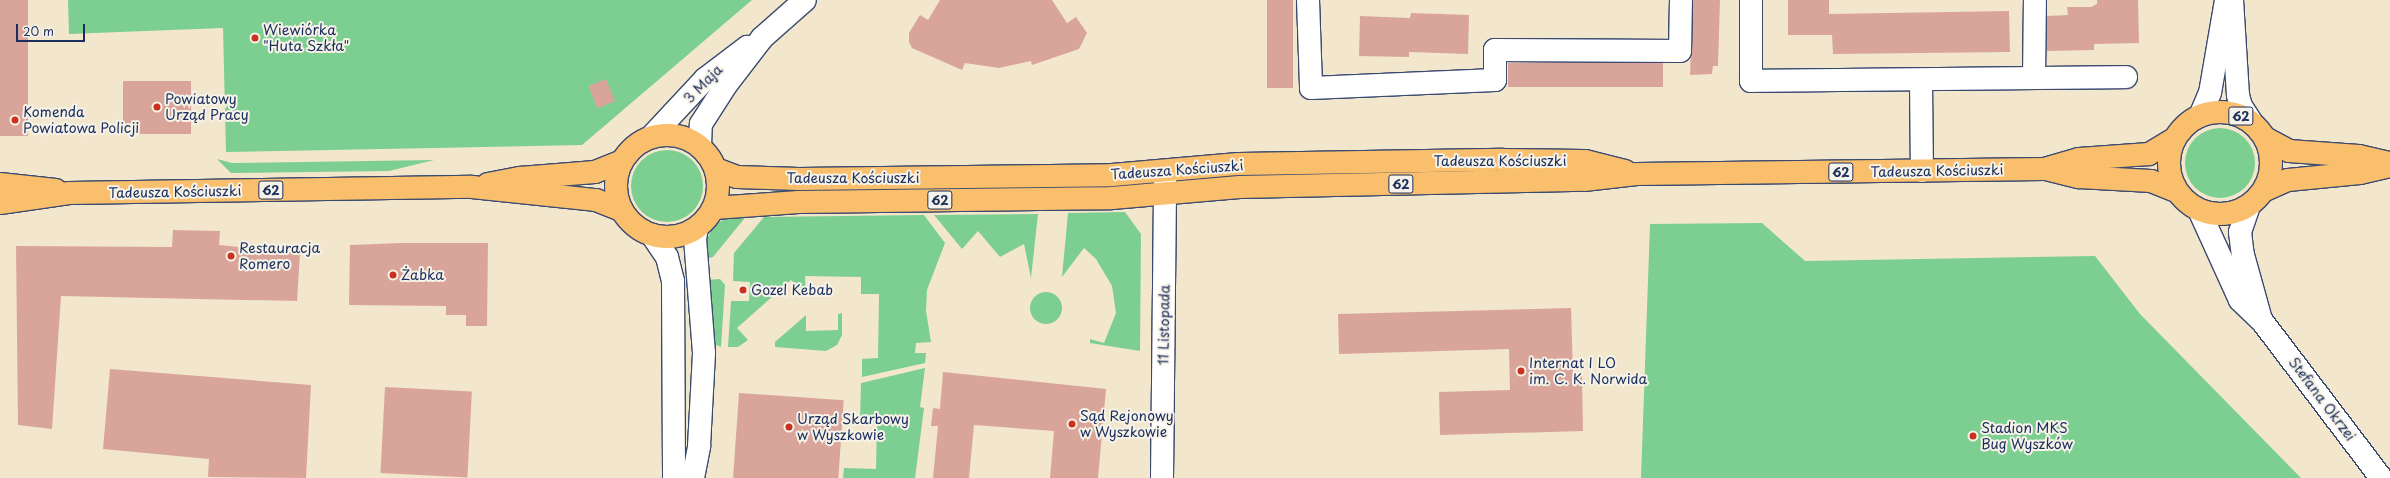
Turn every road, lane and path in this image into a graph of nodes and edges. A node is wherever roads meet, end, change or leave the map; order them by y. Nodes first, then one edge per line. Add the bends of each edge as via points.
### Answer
1 (805, 0) edge
2 (1308, 0) edge
3 (1681, 0) edge
4 (1751, 0) edge
5 (2034, 0) edge
6 (2226, 0) edge
7 (2232, 0) edge
8 (762, 38) junction
9 (2126, 77) dead end
10 (2034, 78) junction
11 (1921, 80) junction
12 (2200, 116) junction
13 (2258, 131) junction
14 (651, 137) junction
15 (2174, 139) junction
16 (700, 147) junction
17 (622, 161) junction
18 (2390, 163) edge
19 (2390, 166) edge
20 (716, 169) junction
21 (2044, 169) junction
22 (1922, 171) junction
23 (1165, 172) junction
24 (1637, 174) junction
25 (0, 184) edge
26 (472, 188) junction
27 (2176, 191) junction
28 (69, 193) junction
29 (1166, 196) junction
30 (2256, 198) junction
31 (0, 203) edge
32 (714, 208) junction
33 (621, 210) junction
34 (2199, 210) junction
35 (697, 228) junction
36 (652, 235) junction
37 (2262, 321) junction
38 (674, 478) edge
39 (693, 478) edge
40 (1162, 478) edge
41 (2381, 478) edge

1 - 8 street, 3 Maja
2 - 3 street via 1311,88 1495,80 1495,50 1680,51
4 - 11 street via 1751,81
5 - 10 street
6 - 12 street via 2210,93
7 - 13 street via 2238,95
8 - 14 street, 3 Maja via 736,53 705,79
8 - 16 street, 3 Maja via 726,84 701,124
9 - 10 street
10 - 11 street
11 - 22 street
12 - 13 main road, 62 via 2227,112
12 - 15 main road, 62
13 - 18 main road, 62 via 2289,150 2359,156
13 - 30 main road, 62 via 2271,165
14 - 16 main road via 677,135
14 - 17 main road via 640,142
15 - 21 main road, Tadeusza Kościuszki / 62 via 2149,154 2079,159
15 - 27 main road via 2168,166
16 - 20 main road
17 - 26 main road, Tadeusza Kościuszki / 62 via 595,172 520,178
17 - 33 main road via 615,186
19 - 30 main road via 2360,173 2288,180
20 - 23 main road, Tadeusza Kościuszki / 62 via 737,177 799,179
20 - 32 main road via 718,195
21 - 22 main road, Tadeusza Kościuszki / 62
21 - 27 main road, Tadeusza Kościuszki / 62 via 2079,177 2151,181
22 - 24 main road, Tadeusza Kościuszki / 62
23 - 24 main road, Tadeusza Kościuszki / 62 via 1239,164 1511,160 1585,161
23 - 29 street, 11 Listopada
24 - 29 main road, Tadeusza Kościuszki / 62 via 1584,180 1240,187
25 - 28 main road, Tadeusza Kościuszki / 62 via 26,184
26 - 28 main road, Tadeusza Kościuszki / 62
26 - 33 main road, Tadeusza Kościuszki / 62 via 596,200
27 - 34 main road, 62
28 - 31 main road, Tadeusza Kościuszki / 62
29 - 32 main road, Tadeusza Kościuszki / 62 via 784,202
29 - 40 street, 11 Listopada
30 - 34 main road via 2230,214
30 - 37 street, Stefana Okrzei via 2240,232 2242,255
32 - 35 main road
33 - 36 main road via 629,221
34 - 37 street, Stefana Okrzei via 2240,300
35 - 36 main road via 667,238
35 - 39 street via 695,239 704,353 699,446
36 - 38 street via 667,257 673,281
37 - 41 street, Stefana Okrzei

